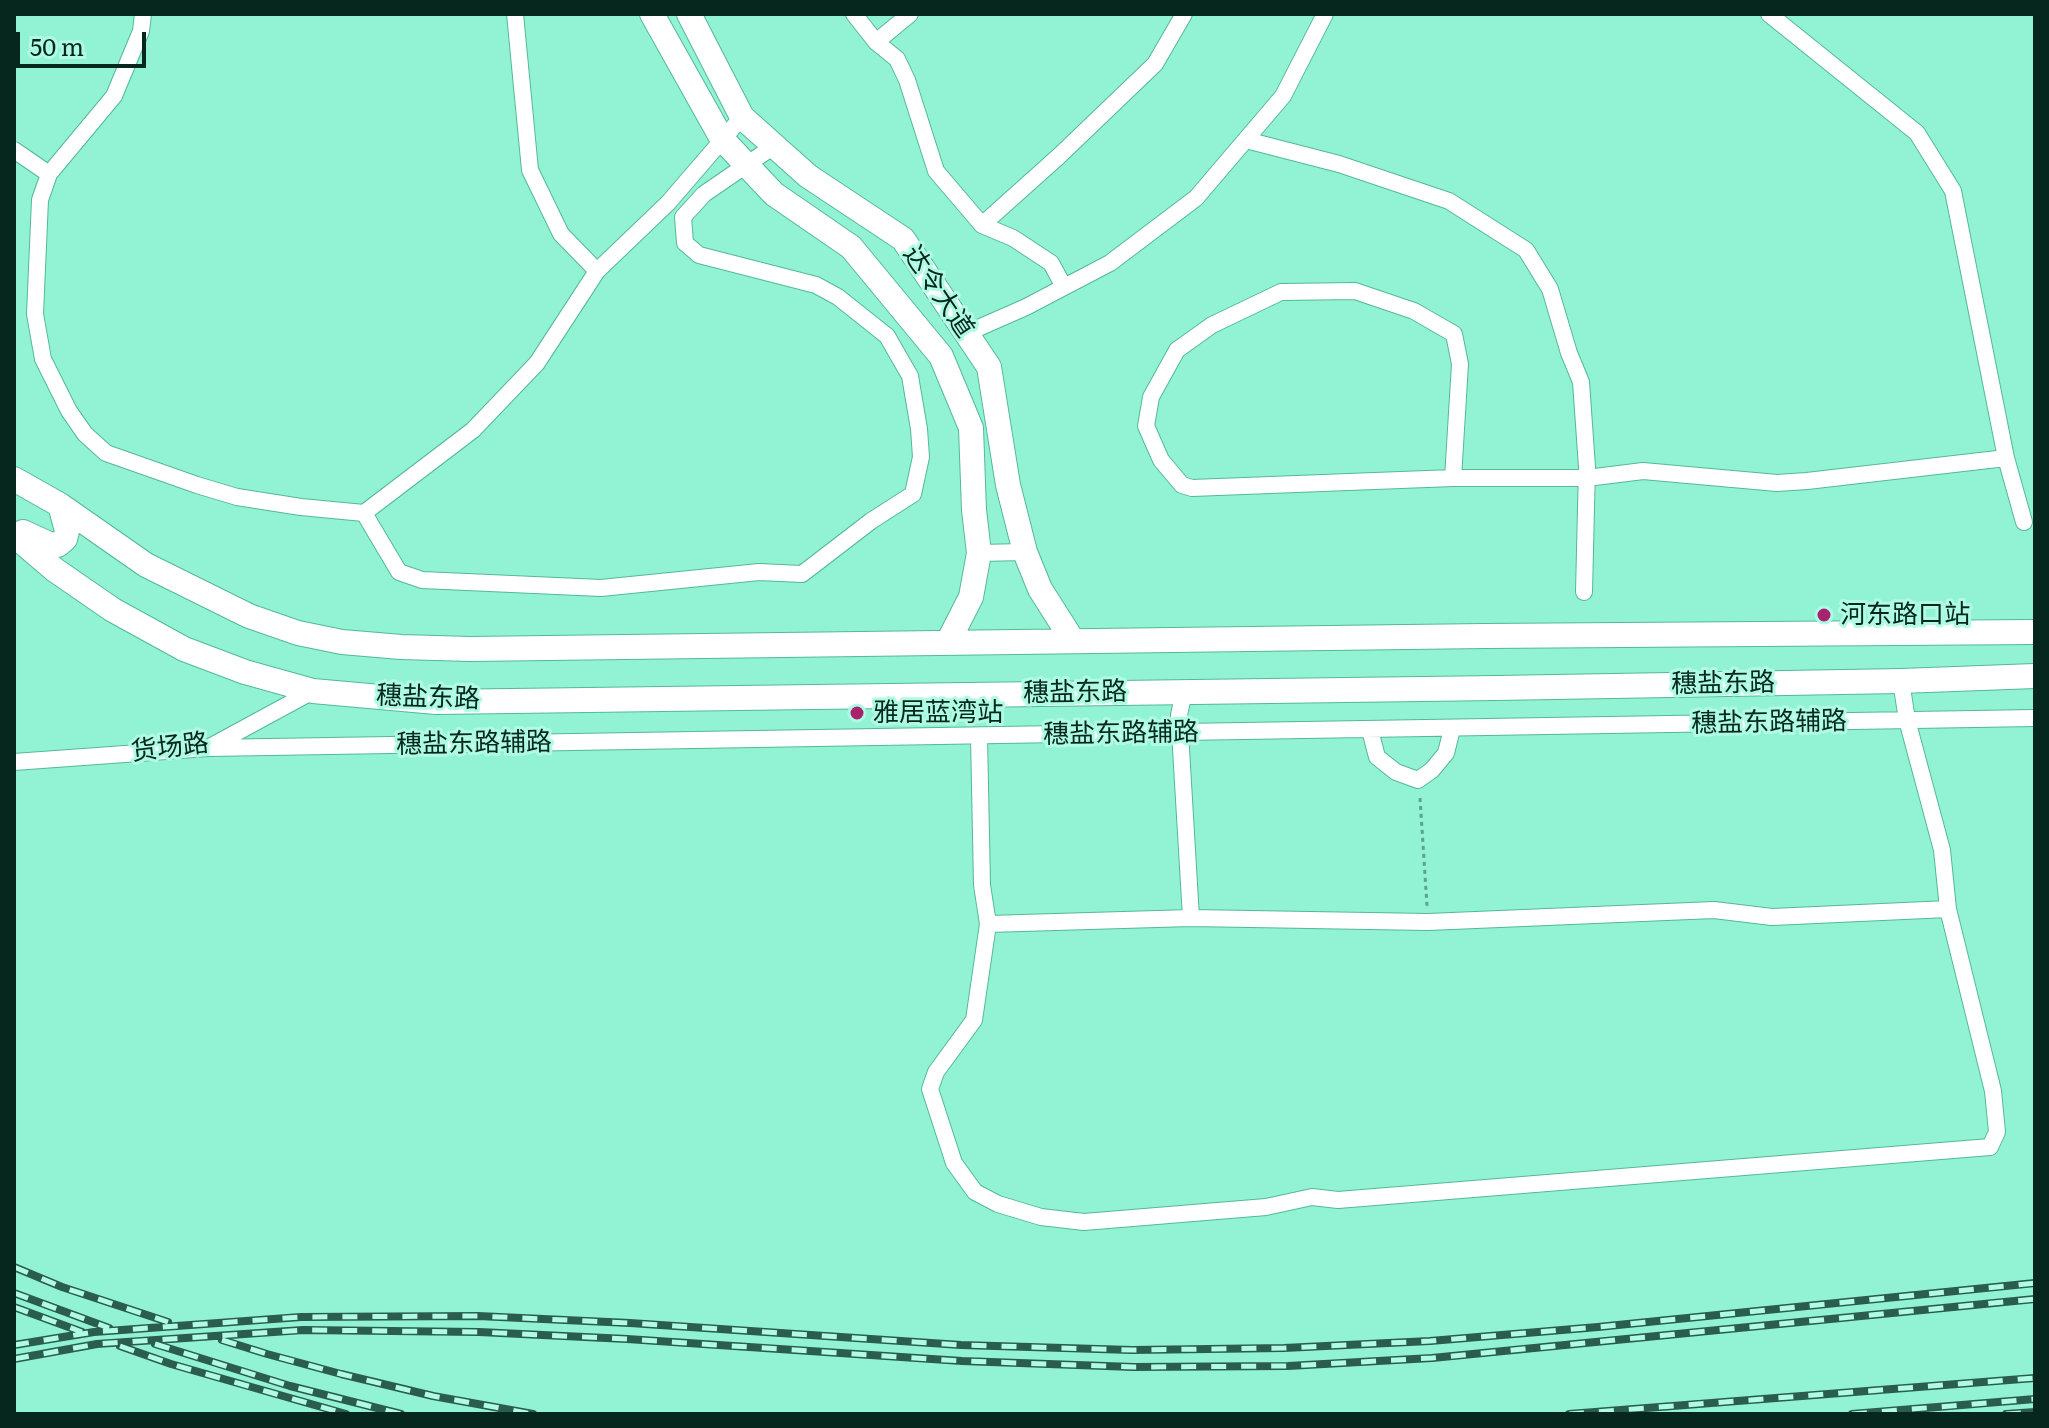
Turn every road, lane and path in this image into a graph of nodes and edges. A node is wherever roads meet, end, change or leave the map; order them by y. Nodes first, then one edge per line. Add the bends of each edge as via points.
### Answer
1 (143, 14) edge
2 (515, 14) edge
3 (652, 14) edge
4 (689, 14) edge
5 (854, 14) edge
6 (910, 14) edge
7 (1184, 14) edge
8 (1325, 14) edge
9 (1769, 14) edge
10 (876, 42) junction
11 (742, 117) junction
12 (722, 139) junction
13 (1246, 140) junction
14 (774, 146) junction
15 (14, 150) edge
16 (746, 165) junction
17 (49, 174) junction
18 (982, 225) junction
19 (597, 271) junction
20 (1064, 287) junction
21 (967, 333) junction
22 (2006, 458) junction
23 (1453, 478) junction
24 (1587, 478) junction
25 (14, 479) edge
26 (60, 505) junction
27 (364, 513) junction
28 (2024, 522) dead end
29 (14, 528) edge
30 (14, 535) edge
31 (1025, 552) junction
32 (979, 553) junction
33 (1584, 592) dead end
34 (2035, 632) edge
35 (1073, 641) junction
36 (948, 642) junction
37 (2035, 676) edge
38 (1901, 681) junction
39 (313, 691) junction
40 (1184, 692) junction
41 (2035, 718) edge
42 (1907, 720) junction
43 (1452, 729) junction
44 (1370, 730) junction
45 (1180, 733) junction
46 (979, 736) junction
47 (208, 748) junction
48 (14, 762) edge
49 (1418, 780) junction
50 (1948, 909) junction
51 (1191, 918) junction
52 (1428, 922) junction
53 (988, 924) junction

1 - 17 street via 114,96
2 - 19 street via 530,170 561,234
3 - 12 main road, 达令大道
4 - 11 main road, 达令大道
5 - 10 street
6 - 10 street
7 - 18 street via 1155,64
8 - 13 street via 1283,96
9 - 22 street via 1917,133 1953,191
10 - 18 street via 897,59 907,80 936,171
11 - 12 street
11 - 14 main road, 达令大道
12 - 16 main road, 达令大道
12 - 19 street via 668,203
13 - 20 street via 1196,198 1110,263
13 - 24 street via 1449,201 1526,250 1550,289 1581,382
14 - 16 street
14 - 21 main road, 达令大道 via 808,176 903,239
15 - 17 street
16 - 27 street via 704,194 683,217 685,243 699,255 816,285 887,336 910,376 919,429 921,457 913,494 802,574 759,572 601,588 422,580 399,572
16 - 32 main road, 达令大道 via 774,194 851,247 941,356 971,428
17 - 27 street via 40,200 35,314 43,359 85,434 106,453 237,497
18 - 20 street via 1051,263
19 - 27 street via 537,363 473,430
20 - 21 street
21 - 31 main road, 达令大道 via 989,367
22 - 24 street via 1777,483 1643,471
22 - 28 street
23 - 23 street via 1192,488 1182,485 1161,460 1146,426 1151,397 1177,350 1212,325 1281,292 1355,291 1414,311 1454,334 1460,364
23 - 24 street
24 - 33 street
25 - 26 main road, 穗盐东路
26 - 29 main road via 67,531 58,545
26 - 36 main road, 穗盐东路 via 146,565 205,596 286,629 342,642 470,649
30 - 39 main road, 穗盐东路 via 113,610 184,649
31 - 32 street
31 - 35 main road, 达令大道 via 1040,589
32 - 36 main road, 达令大道 via 971,597
34 - 35 main road, 穗盐东路
35 - 36 main road, 穗盐东路
37 - 38 main road, 穗盐东路
38 - 40 main road, 穗盐东路
38 - 42 street
39 - 40 main road, 穗盐东路 via 436,702
39 - 47 street, 货场路
40 - 45 street
41 - 42 street, 穗盐东路辅路
42 - 43 street, 穗盐东路辅路
42 - 50 street via 1942,850
43 - 44 street, 穗盐东路辅路
43 - 49 street via 1446,753
44 - 45 street, 穗盐东路辅路
44 - 49 street via 1377,757
45 - 46 street, 穗盐东路辅路
45 - 51 street
46 - 47 street, 穗盐东路辅路
46 - 53 street via 982,885
47 - 48 street, 货场路
49 - 52 path
50 - 52 street via 1772,917 1714,910
50 - 53 street via 1993,1091 1997,1132 1990,1147 1338,1200 1312,1197 1266,1207 1084,1222 1041,1217 975,1192 949,1149 930,1089 936,1072 974,1020
51 - 52 street
51 - 53 street

